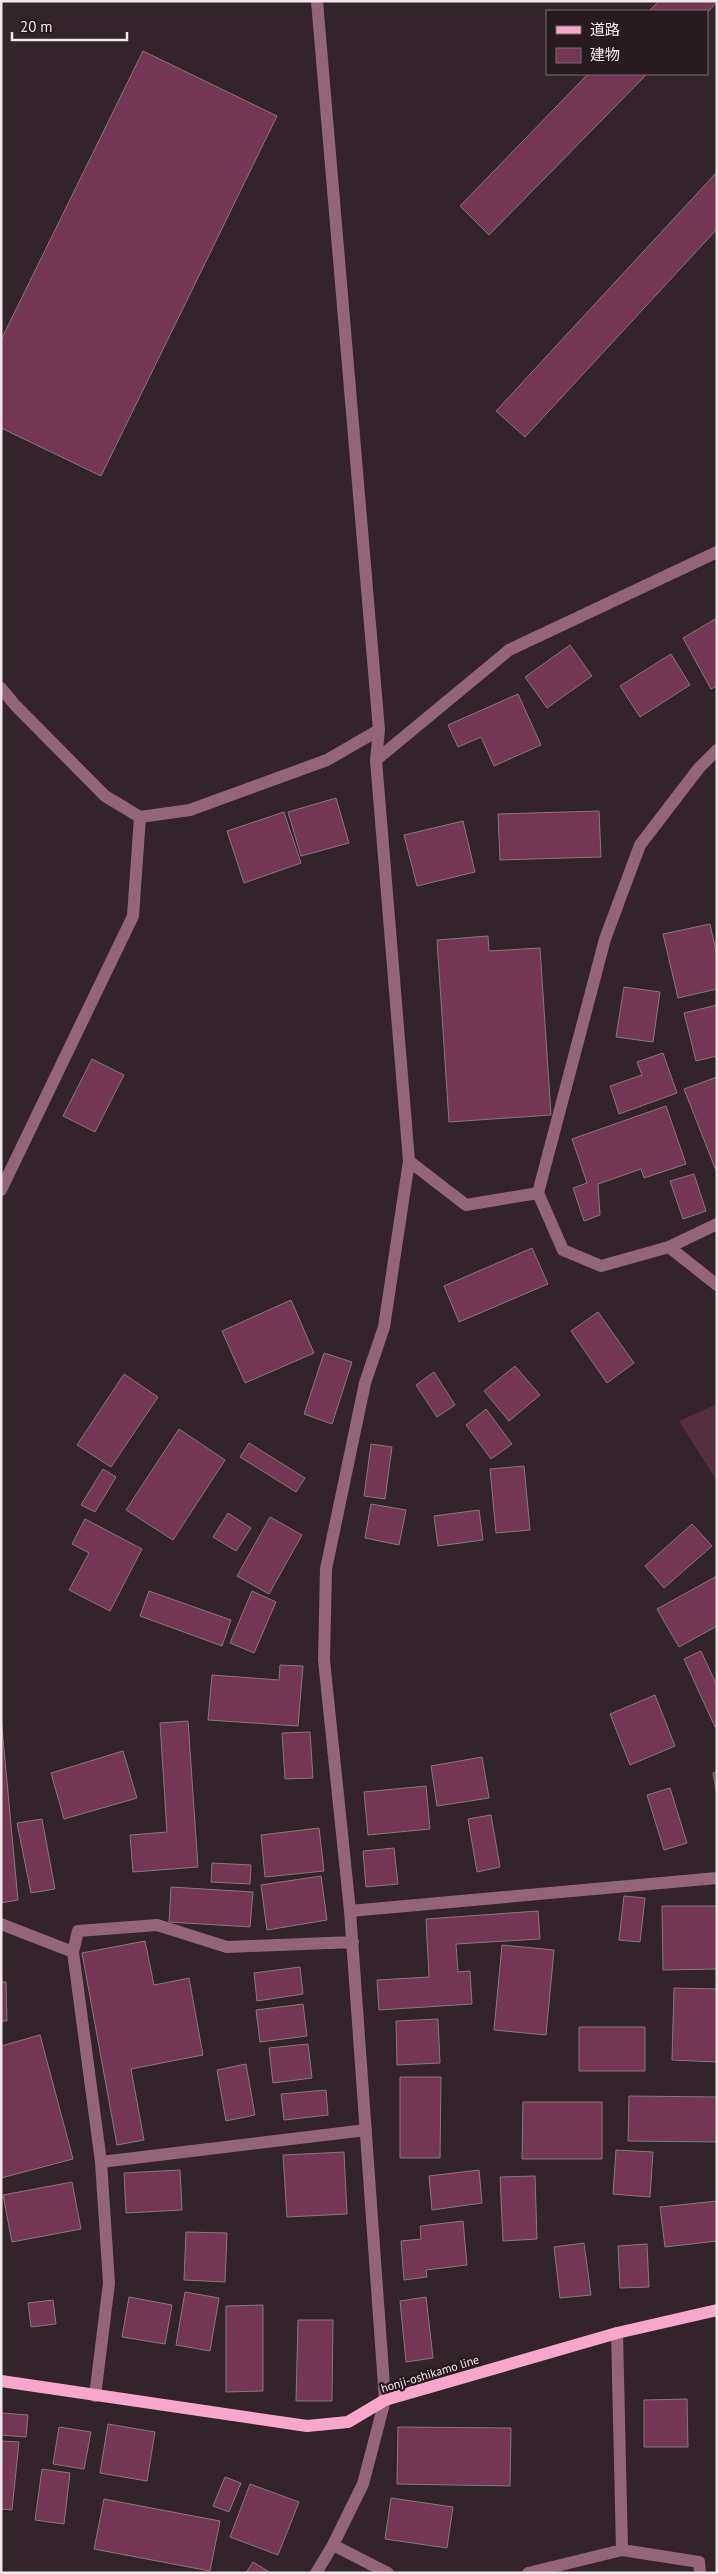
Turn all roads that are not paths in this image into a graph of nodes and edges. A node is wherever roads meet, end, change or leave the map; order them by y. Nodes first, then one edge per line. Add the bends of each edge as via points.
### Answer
1 (317, 1) edge
2 (717, 552) edge
3 (1, 688) edge
4 (379, 730) junction
5 (717, 750) edge
6 (376, 760) junction
7 (140, 818) junction
8 (409, 1161) junction
9 (1, 1190) edge
10 (538, 1193) junction
11 (717, 1224) edge
12 (669, 1247) junction
13 (717, 1286) edge
14 (717, 1878) edge
15 (350, 1911) junction
16 (1, 1924) edge
17 (353, 1942) junction
18 (74, 1952) junction
19 (366, 2130) junction
20 (101, 2162) junction
21 (717, 2310) edge
22 (617, 2333) junction
23 (1, 2381) edge
24 (95, 2396) junction
25 (385, 2400) junction
26 (333, 2545) junction
27 (622, 2550) junction
28 (316, 2573) edge
29 (388, 2573) edge
30 (528, 2573) edge
31 (700, 2573) edge

1 - 4 street
2 - 6 street via 509,650
3 - 7 street via 105,796
4 - 6 street
4 - 7 street via 327,760 308,767 190,810
5 - 10 street via 699,768 640,845 605,939
6 - 8 street
7 - 9 street via 133,916
8 - 10 street via 466,1205
8 - 15 street via 384,1327 365,1383 326,1569 324,1660
10 - 12 street via 563,1250 601,1266
11 - 12 street
12 - 13 street
14 - 15 street
15 - 17 street
16 - 18 street
17 - 18 street via 227,1947 157,1925 78,1931
17 - 19 street
18 - 20 street
19 - 20 street
19 - 25 street
20 - 24 street via 109,2283
21 - 22 main road, honji-oshikamo line
22 - 25 main road, honji-oshikamo line
22 - 27 street
23 - 24 main road, honji-oshikamo line
24 - 25 main road, honji-oshikamo line via 307,2426 348,2422
25 - 26 street via 363,2484
26 - 28 street
26 - 29 street
27 - 30 street
27 - 31 street via 699,2562

